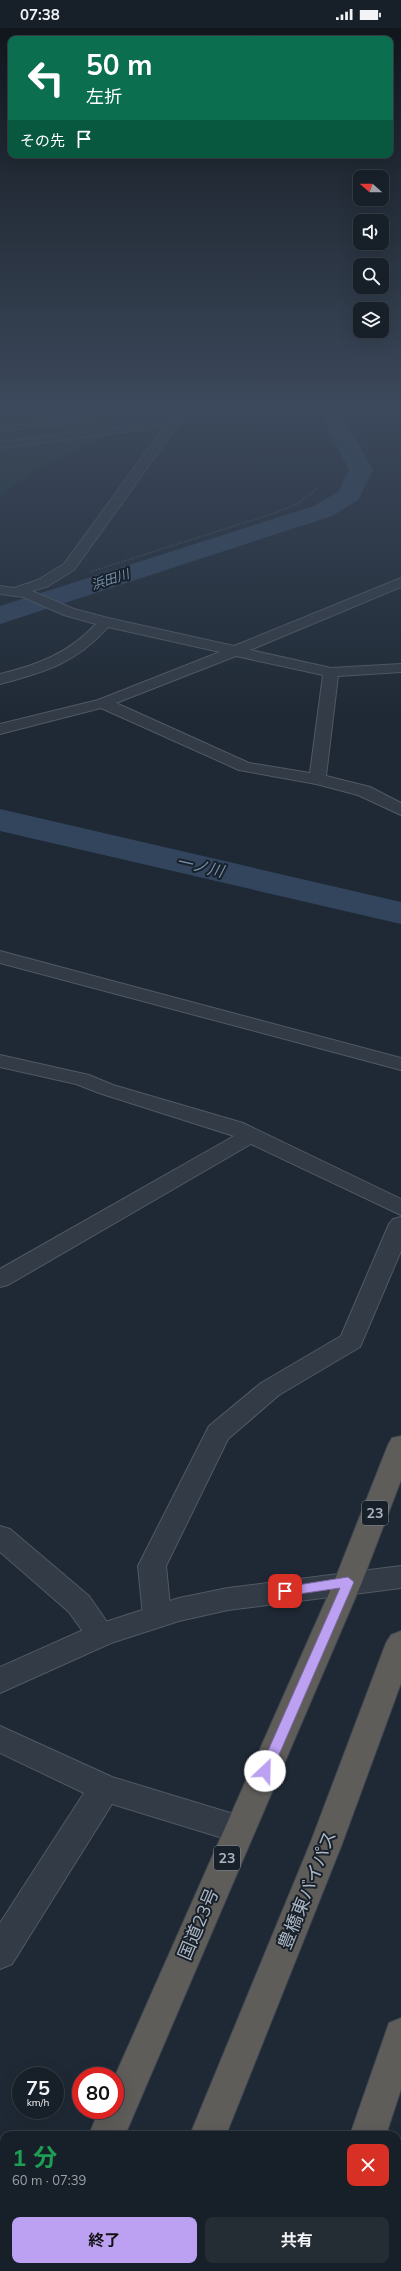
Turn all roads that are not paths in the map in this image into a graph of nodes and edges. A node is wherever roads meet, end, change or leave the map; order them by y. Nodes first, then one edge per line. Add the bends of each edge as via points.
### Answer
1 (110, 510) edge
2 (401, 582) edge
3 (0, 590) edge
4 (20, 592) junction
5 (0, 600) edge
6 (105, 622) junction
7 (235, 651) junction
8 (401, 668) edge
9 (331, 672) junction
10 (0, 679) edge
11 (103, 703) junction
12 (0, 729) edge
13 (317, 779) junction
14 (401, 810) edge
15 (0, 957) edge
16 (0, 1061) edge
17 (401, 1064) edge
18 (250, 1136) junction
19 (401, 1208) edge
20 (401, 1224) edge
21 (0, 1279) edge
22 (401, 1445) edge
23 (0, 1536) edge
24 (392, 1578) edge
25 (348, 1582) junction
26 (157, 1616) junction
27 (101, 1635) junction
28 (401, 1643) edge
29 (0, 1681) edge
30 (0, 1739) edge
31 (105, 1788) junction
32 (240, 1829) junction
33 (0, 1954) edge
34 (401, 2035) edge
35 (109, 2131) edge
36 (210, 2131) edge
37 (369, 2131) edge

1 - 4 street via 69,567 43,583
2 - 7 street
3 - 4 street
4 - 5 street
4 - 6 street via 70,612
6 - 7 street
6 - 10 street via 92,638 73,654 38,670
7 - 9 street
7 - 11 street
8 - 9 street
9 - 13 street
11 - 12 street
11 - 13 street via 245,767
13 - 14 street via 364,791
15 - 17 street
16 - 18 street via 82,1079 106,1089 235,1128
18 - 19 street
18 - 21 street
20 - 26 street via 351,1341 270,1389 218,1433 152,1566
22 - 25 highway, 23
23 - 27 street via 79,1604
24 - 25 street
25 - 26 street via 206,1603
25 - 32 highway, 国道23号 / 23
26 - 27 street
27 - 29 street via 30,1665
28 - 36 highway, 豊橋東バイパス via 326,1844
30 - 31 street
31 - 32 street
31 - 33 street
32 - 35 highway, 国道23号 / 23
34 - 37 highway

